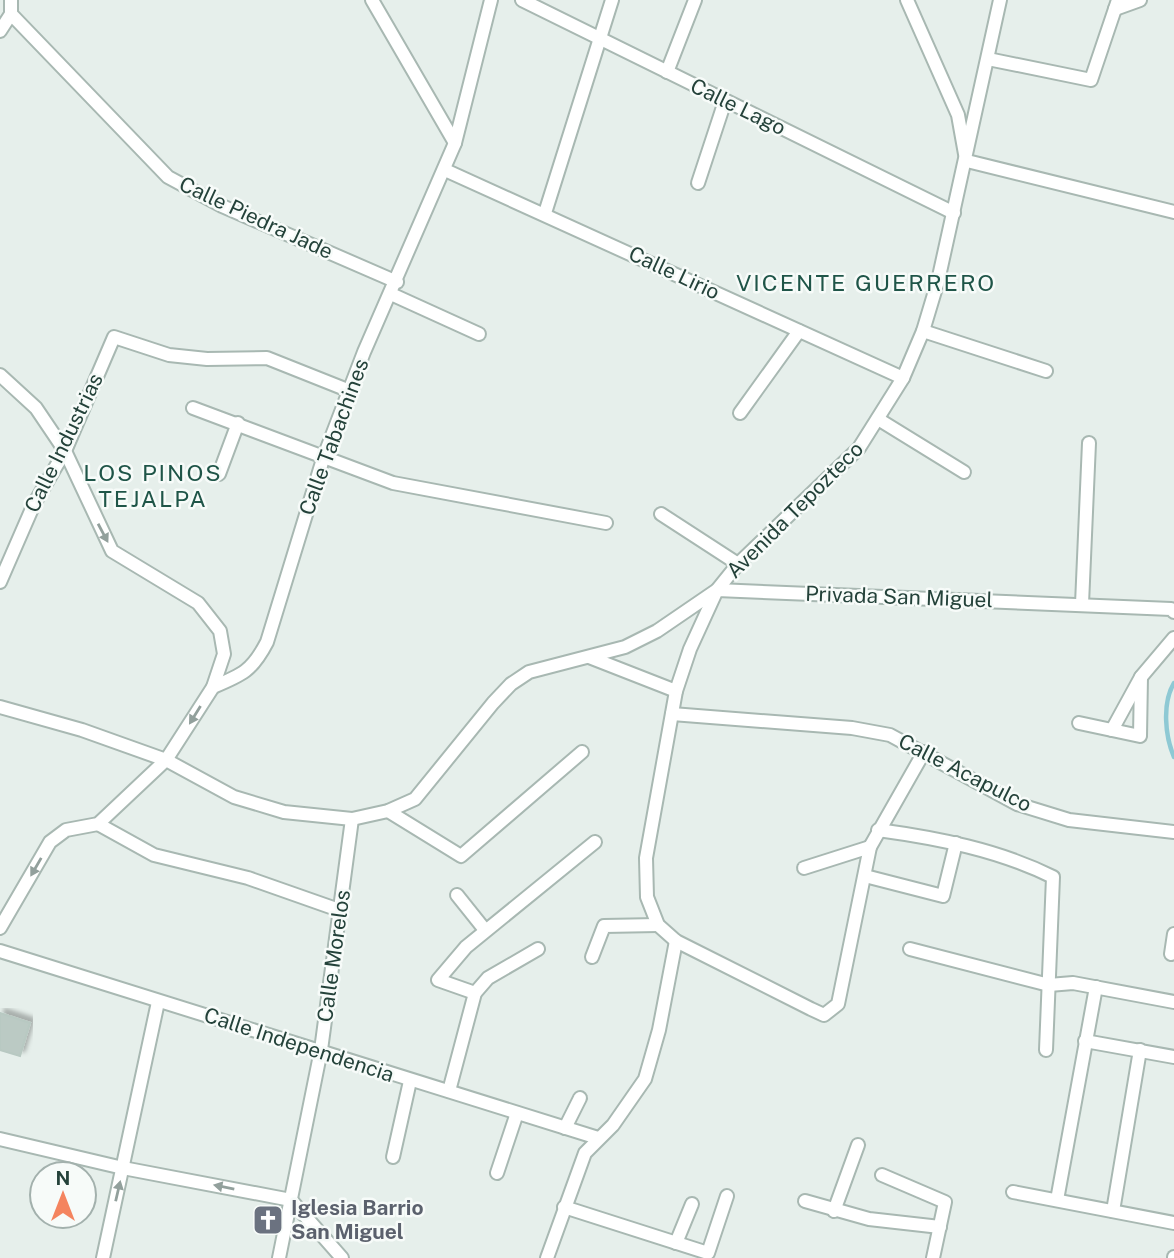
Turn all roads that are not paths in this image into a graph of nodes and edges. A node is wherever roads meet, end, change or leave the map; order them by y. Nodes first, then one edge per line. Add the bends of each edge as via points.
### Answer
1 (11, 0) edge
2 (491, 0) edge
3 (522, 0) edge
4 (612, 0) edge
5 (695, 0) edge
6 (907, 0) edge
7 (1000, 0) edge
8 (1140, 0) edge
9 (374, 2) edge
10 (1117, 4) edge
11 (11, 14) junction
12 (0, 31) edge
13 (601, 37) junction
14 (988, 59) junction
15 (667, 72) junction
16 (725, 101) junction
17 (456, 143) junction
18 (967, 161) junction
19 (445, 170) junction
20 (698, 183) dead end
21 (1174, 212) edge
22 (545, 213) junction
23 (954, 213) junction
24 (394, 288) junction
25 (799, 331) junction
26 (923, 331) junction
27 (479, 334) dead end
28 (1046, 371) dead end
29 (0, 375) edge
30 (903, 379) junction
31 (350, 391) junction
32 (193, 408) dead end
33 (740, 413) dead end
34 (878, 419) junction
35 (238, 423) junction
36 (1088, 443) dead end
37 (65, 451) junction
38 (323, 459) junction
39 (964, 472) dead end
40 (219, 474) dead end
41 (661, 514) dead end
42 (606, 523) dead end
43 (738, 564) junction
44 (0, 582) edge
45 (718, 590) junction
46 (1082, 604) junction
47 (1172, 610) edge
48 (1174, 638) edge
49 (589, 657) junction
50 (1141, 677) junction
51 (213, 687) junction
52 (676, 691) junction
53 (0, 707) edge
54 (672, 714) junction
55 (1079, 723) dead end
56 (1112, 730) junction
57 (582, 752) dead end
58 (924, 752) junction
59 (166, 760) junction
60 (388, 811) junction
61 (352, 819) junction
62 (98, 824) junction
63 (878, 830) junction
64 (1174, 832) edge
65 (595, 842) dead end
66 (956, 843) junction
67 (870, 847) junction
68 (804, 869) dead end
69 (865, 876) junction
70 (457, 895) dead end
71 (340, 910) junction
72 (658, 925) junction
73 (0, 928) edge
74 (485, 930) junction
75 (1174, 934) edge
76 (676, 941) junction
77 (538, 948) dead end
78 (910, 948) dead end
79 (0, 951) edge
80 (1171, 954) dead end
81 (592, 957) dead end
82 (1049, 985) junction
83 (1096, 987) junction
84 (475, 993) junction
85 (158, 1002) junction
86 (1174, 1002) edge
87 (1085, 1041) junction
88 (321, 1050) junction
89 (1046, 1050) dead end
90 (1140, 1050) junction
91 (1174, 1057) edge
92 (410, 1081) junction
93 (449, 1091) junction
94 (580, 1098) dead end
95 (517, 1113) junction
96 (565, 1128) junction
97 (598, 1138) junction
98 (0, 1139) edge
99 (858, 1145) dead end
100 (393, 1157) dead end
101 (123, 1168) junction
102 (497, 1172) dead end
103 (882, 1175) dead end
104 (1013, 1192) dead end
105 (727, 1196) dead end
106 (291, 1200) junction
107 (1057, 1200) junction
108 (804, 1201) dead end
109 (692, 1203) dead end
110 (564, 1207) junction
111 (834, 1211) junction
112 (1113, 1211) junction
113 (1174, 1223) edge
114 (940, 1227) junction
115 (676, 1243) junction
116 (549, 1257) edge
117 (103, 1258) edge
118 (279, 1258) edge
119 (342, 1258) edge
120 (933, 1258) edge

1 - 11 street
2 - 17 street, Calle Tabachines
3 - 13 street, Calle Lago
4 - 13 street
5 - 15 street
6 - 18 street via 958,115
7 - 14 street, Avenida Tepozteco
8 - 10 street
9 - 17 street
10 - 14 street via 1091,80
11 - 12 street
11 - 24 street, Calle Piedra Jade via 169,177
13 - 15 street, Calle Lago
13 - 22 street
14 - 18 street, Avenida Tepozteco
15 - 16 street, Calle Lago
16 - 20 street
16 - 23 street, Calle Lago
17 - 19 street, Calle Tabachines
18 - 21 street
18 - 23 street, Avenida Tepozteco
19 - 22 street, Calle Lirio
19 - 24 street, Calle Tabachines
22 - 25 street, Calle Lirio
23 - 26 street, Avenida Tepozteco
24 - 27 street, Calle Piedra Jade
24 - 31 street, Calle Tabachines
25 - 30 street, Calle Lirio
25 - 33 street
26 - 28 street
26 - 30 street, Avenida Tepozteco
29 - 37 street via 36,408
30 - 34 street, Avenida Tepozteco
31 - 37 street, Calle Industrias via 267,358 169,355 114,337
31 - 38 street, Calle Tabachines
32 - 35 street
34 - 39 street
34 - 43 street, Avenida Tepozteco via 837,471
35 - 38 street
35 - 40 street
36 - 46 street
37 - 44 street, Calle Industrias via 34,504
37 -> 51 street via 112,551 198,603 220,631 224,654
38 - 42 street via 393,484
38 - 51 street, Calle Tabachines via 267,642 256,663 241,676
41 - 43 street
43 - 45 street, Avenida Tepozteco
45 - 46 street, Privada San Miguel
45 - 49 street, Avenida Tepozteco via 657,631 625,647
45 - 52 street
46 - 47 street, Privada San Miguel
48 - 50 street
49 - 52 street
49 - 60 street, Avenida Tepozteco via 529,672 511,684 415,799
50 - 56 street
50 - 56 street via 1140,736
51 -> 59 street
52 - 54 street
53 - 59 street, Avenida Tepozteco
54 - 58 street, Calle Acapulco via 852,728 890,735
54 - 72 street via 646,858 648,897
55 - 56 street
57 - 60 street via 461,856
58 - 63 street
58 - 64 street, Calle Acapulco via 1017,804 1069,820
59 - 61 street, Avenida Tepozteco via 234,797 284,812
59 - 62 street
60 - 61 street, Avenida Tepozteco
61 - 71 street, Calle Morelos
62 - 71 street via 154,855 248,878
62 -> 73 street via 66,831 50,842
63 - 66 street
63 - 67 street
65 - 74 street
66 - 69 street via 943,896
66 - 82 street via 1028,864 1053,877
67 - 68 street
67 - 69 street
69 - 76 street via 838,1004 824,1015
70 - 74 street
71 - 88 street, Calle Morelos
72 - 76 street
72 - 81 street via 604,926
74 - 84 street via 438,981
75 - 80 street
76 - 97 street via 645,1079 621,1115
77 - 84 street via 488,978
78 - 82 street
79 - 85 street, Calle Independencia
82 - 83 street
82 - 89 street
83 - 86 street
83 - 87 street
84 - 93 street
85 - 88 street, Calle Independencia
85 - 101 street
87 - 90 street
87 - 107 street
88 - 92 street, Calle Independencia
88 - 106 street, Calle Morelos
90 - 91 street
90 - 112 street
92 - 93 street, Calle Independencia
92 - 100 street
93 - 95 street, Calle Independencia
94 - 96 street
95 - 96 street, Calle Independencia
95 - 102 street
96 - 97 street, Calle Independencia
97 - 110 street via 585,1153
98 - 101 street
99 - 111 street
106 -> 101 street
117 -> 101 street
103 - 114 street via 944,1202
104 - 107 street
105 - 115 street via 708,1253
106 - 118 street, Calle Morelos
106 - 119 street
107 - 112 street
108 - 111 street
109 - 115 street
110 - 115 street
110 - 116 street
111 - 114 street
112 - 113 street
114 - 120 street

